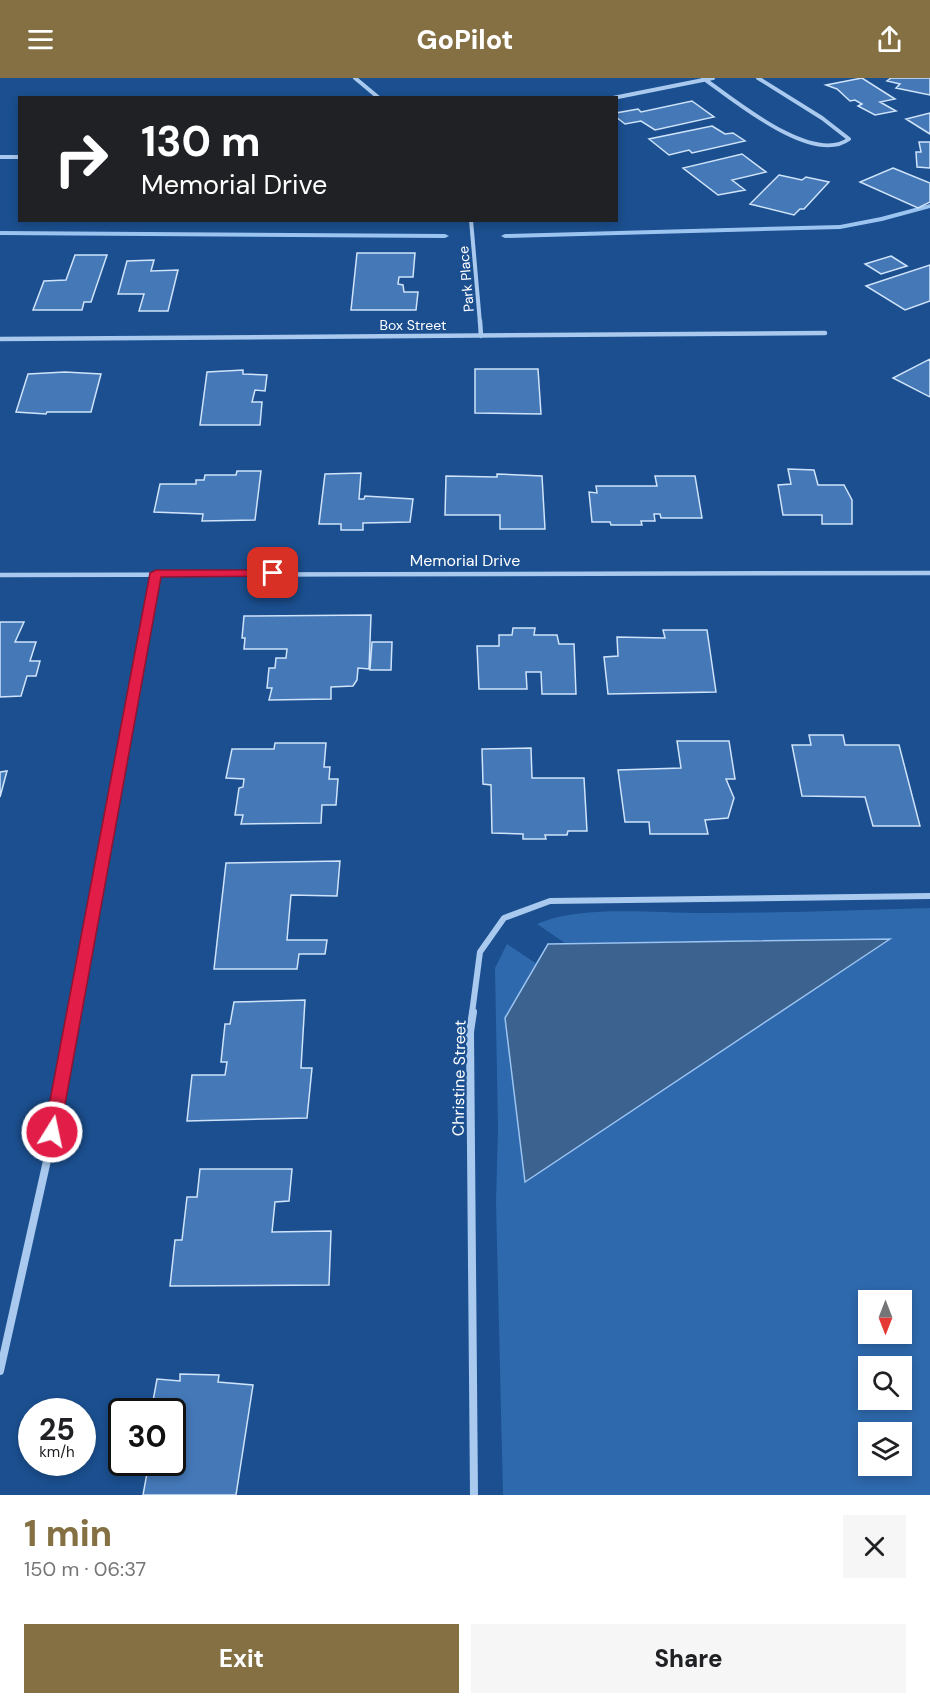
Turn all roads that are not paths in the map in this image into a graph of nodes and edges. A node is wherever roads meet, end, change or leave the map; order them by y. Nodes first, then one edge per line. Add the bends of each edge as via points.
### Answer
1 (354, 78) edge
2 (713, 78) edge
3 (758, 78) edge
4 (704, 79) edge
5 (376, 96) edge
6 (618, 97) edge
7 (0, 158) edge
8 (18, 158) edge
9 (471, 222) edge
10 (825, 333) dead end
11 (481, 336) junction
12 (0, 339) edge
13 (156, 573) junction
14 (930, 573) edge
15 (0, 575) edge
16 (930, 896) edge
17 (0, 1371) edge
18 (474, 1495) edge

1 - 5 street
2 - 4 street
3 - 4 street via 849,139 841,145 823,147 802,141
4 - 6 street
7 - 8 street
9 - 11 street, Park Place
10 - 11 street, Box Street
11 - 12 street, Box Street
13 - 14 street, Memorial Drive
13 - 15 street, Memorial Drive
13 - 17 street via 48,1156
16 - 18 street, Christine Street via 550,901 504,918 480,952 470,1032

